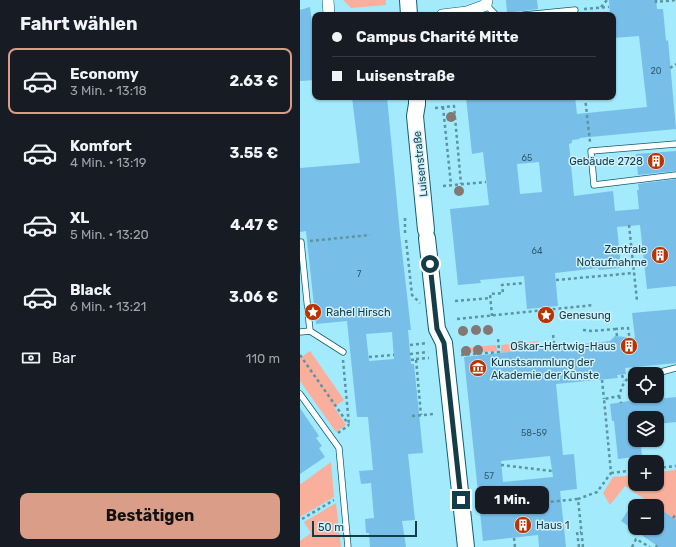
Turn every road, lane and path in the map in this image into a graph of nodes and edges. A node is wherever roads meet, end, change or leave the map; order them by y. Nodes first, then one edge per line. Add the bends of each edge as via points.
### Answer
1 (328, 0) edge
2 (408, 0) edge
3 (607, 0) edge
4 (656, 0) edge
5 (676, 0) edge
6 (486, 2) edge
7 (609, 6) dead end
8 (600, 7) junction
9 (575, 10) joint
10 (330, 12) edge
11 (409, 12) edge
12 (467, 12) edge
13 (494, 12) edge
14 (555, 12) edge
15 (676, 64) edge
16 (670, 68) dead end
17 (416, 100) edge
18 (585, 100) edge
19 (443, 107) junction
20 (435, 108) dead end
21 (590, 142) dead end
22 (676, 144) edge
23 (676, 175) edge
24 (486, 182) dead end
25 (461, 184) junction
26 (443, 186) dead end
27 (451, 186) junction
28 (405, 217) dead end
29 (629, 226) dead end
30 (405, 233) dead end
31 (370, 235) dead end
32 (406, 240) dead end
33 (301, 242) edge
34 (410, 273) junction
35 (634, 273) junction
36 (405, 274) dead end
37 (556, 280) dead end
38 (524, 283) dead end
39 (491, 298) junction
40 (455, 301) dead end
41 (637, 301) dead end
42 (420, 304) dead end
43 (594, 305) dead end
44 (492, 316) junction
45 (457, 319) dead end
46 (616, 329) junction
47 (583, 330) dead end
48 (310, 331) junction
49 (300, 332) edge
50 (553, 335) dead end
51 (617, 336) dead end
52 (498, 338) dead end
53 (630, 341) dead end
54 (428, 343) dead end
55 (410, 345) dead end
56 (555, 348) dead end
57 (343, 352) joint
58 (428, 352) dead end
59 (410, 354) dead end
60 (300, 355) edge
61 (394, 355) dead end
62 (461, 355) dead end
63 (369, 357) dead end
64 (429, 358) dead end
65 (416, 359) junction
66 (411, 360) dead end
67 (676, 368) edge
68 (664, 371) edge
69 (622, 375) dead end
70 (628, 378) edge
71 (602, 380) dead end
72 (624, 381) junction
73 (300, 394) edge
74 (619, 396) junction
75 (604, 399) junction
76 (621, 403) dead end
77 (434, 414) dead end
78 (421, 415) junction
79 (412, 416) dead end
80 (501, 465) dead end
81 (676, 466) edge
82 (664, 467) edge
83 (552, 470) dead end
84 (628, 471) edge
85 (611, 473) junction
86 (343, 494) junction
87 (578, 499) junction
88 (509, 506) dead end
89 (502, 507) dead end
90 (480, 509) dead end
91 (676, 514) edge
92 (674, 518) dead end
93 (302, 519) dead end
94 (581, 532) junction
95 (514, 538) dead end
96 (348, 547) edge
97 (466, 547) edge
98 (515, 547) edge
99 (579, 547) edge
100 (583, 547) edge
101 (632, 547) edge
102 (650, 547) edge

1 - 10 street
2 - 11 street
3 - 8 path
4 - 5 path
6 - 12 street
6 - 13 lane
7 - 8 path
8 - 9 path
9 - 14 lane
15 - 16 path
17 - 97 street, Luisenstraße via 415,116 437,329 444,343
18 - 21 path
19 - 20 path
19 - 25 path via 454,106
19 - 27 path
22 - 23 lane via 591,152 594,184
24 - 25 path
25 - 27 path
26 - 27 path
28 - 30 path
29 - 35 path
31 - 33 path
32 - 34 path
33 - 48 lane
34 - 36 path
34 - 42 path via 412,295
35 - 37 path
35 - 41 path
38 - 39 path via 502,285 503,293 490,294
39 - 40 path
39 - 44 path
43 - 44 path
44 - 45 path
46 - 47 path
46 - 51 path
46 - 53 path via 628,328
48 - 49 lane
48 - 57 lane
50 - 56 path
52 - 62 path via 499,352
54 - 55 path
57 - 60 path via 349,425
58 - 59 path
61 - 63 path
64 - 65 path
65 - 66 path
65 - 78 path
67 - 68 lane
69 - 72 path
70 - 72 path
71 - 75 path
72 - 74 path
73 - 86 lane via 339,448
74 - 75 path
74 - 76 path
75 - 85 path
77 - 78 path
78 - 79 path
80 - 83 path
81 - 82 path
84 - 85 path
85 - 87 path via 597,492
86 - 93 path
86 - 96 lane
87 - 88 path
87 - 94 path
89 - 90 path
91 - 92 path
94 - 99 path via 577,532
94 - 100 path
95 - 98 path
101 - 102 path via 636,539

